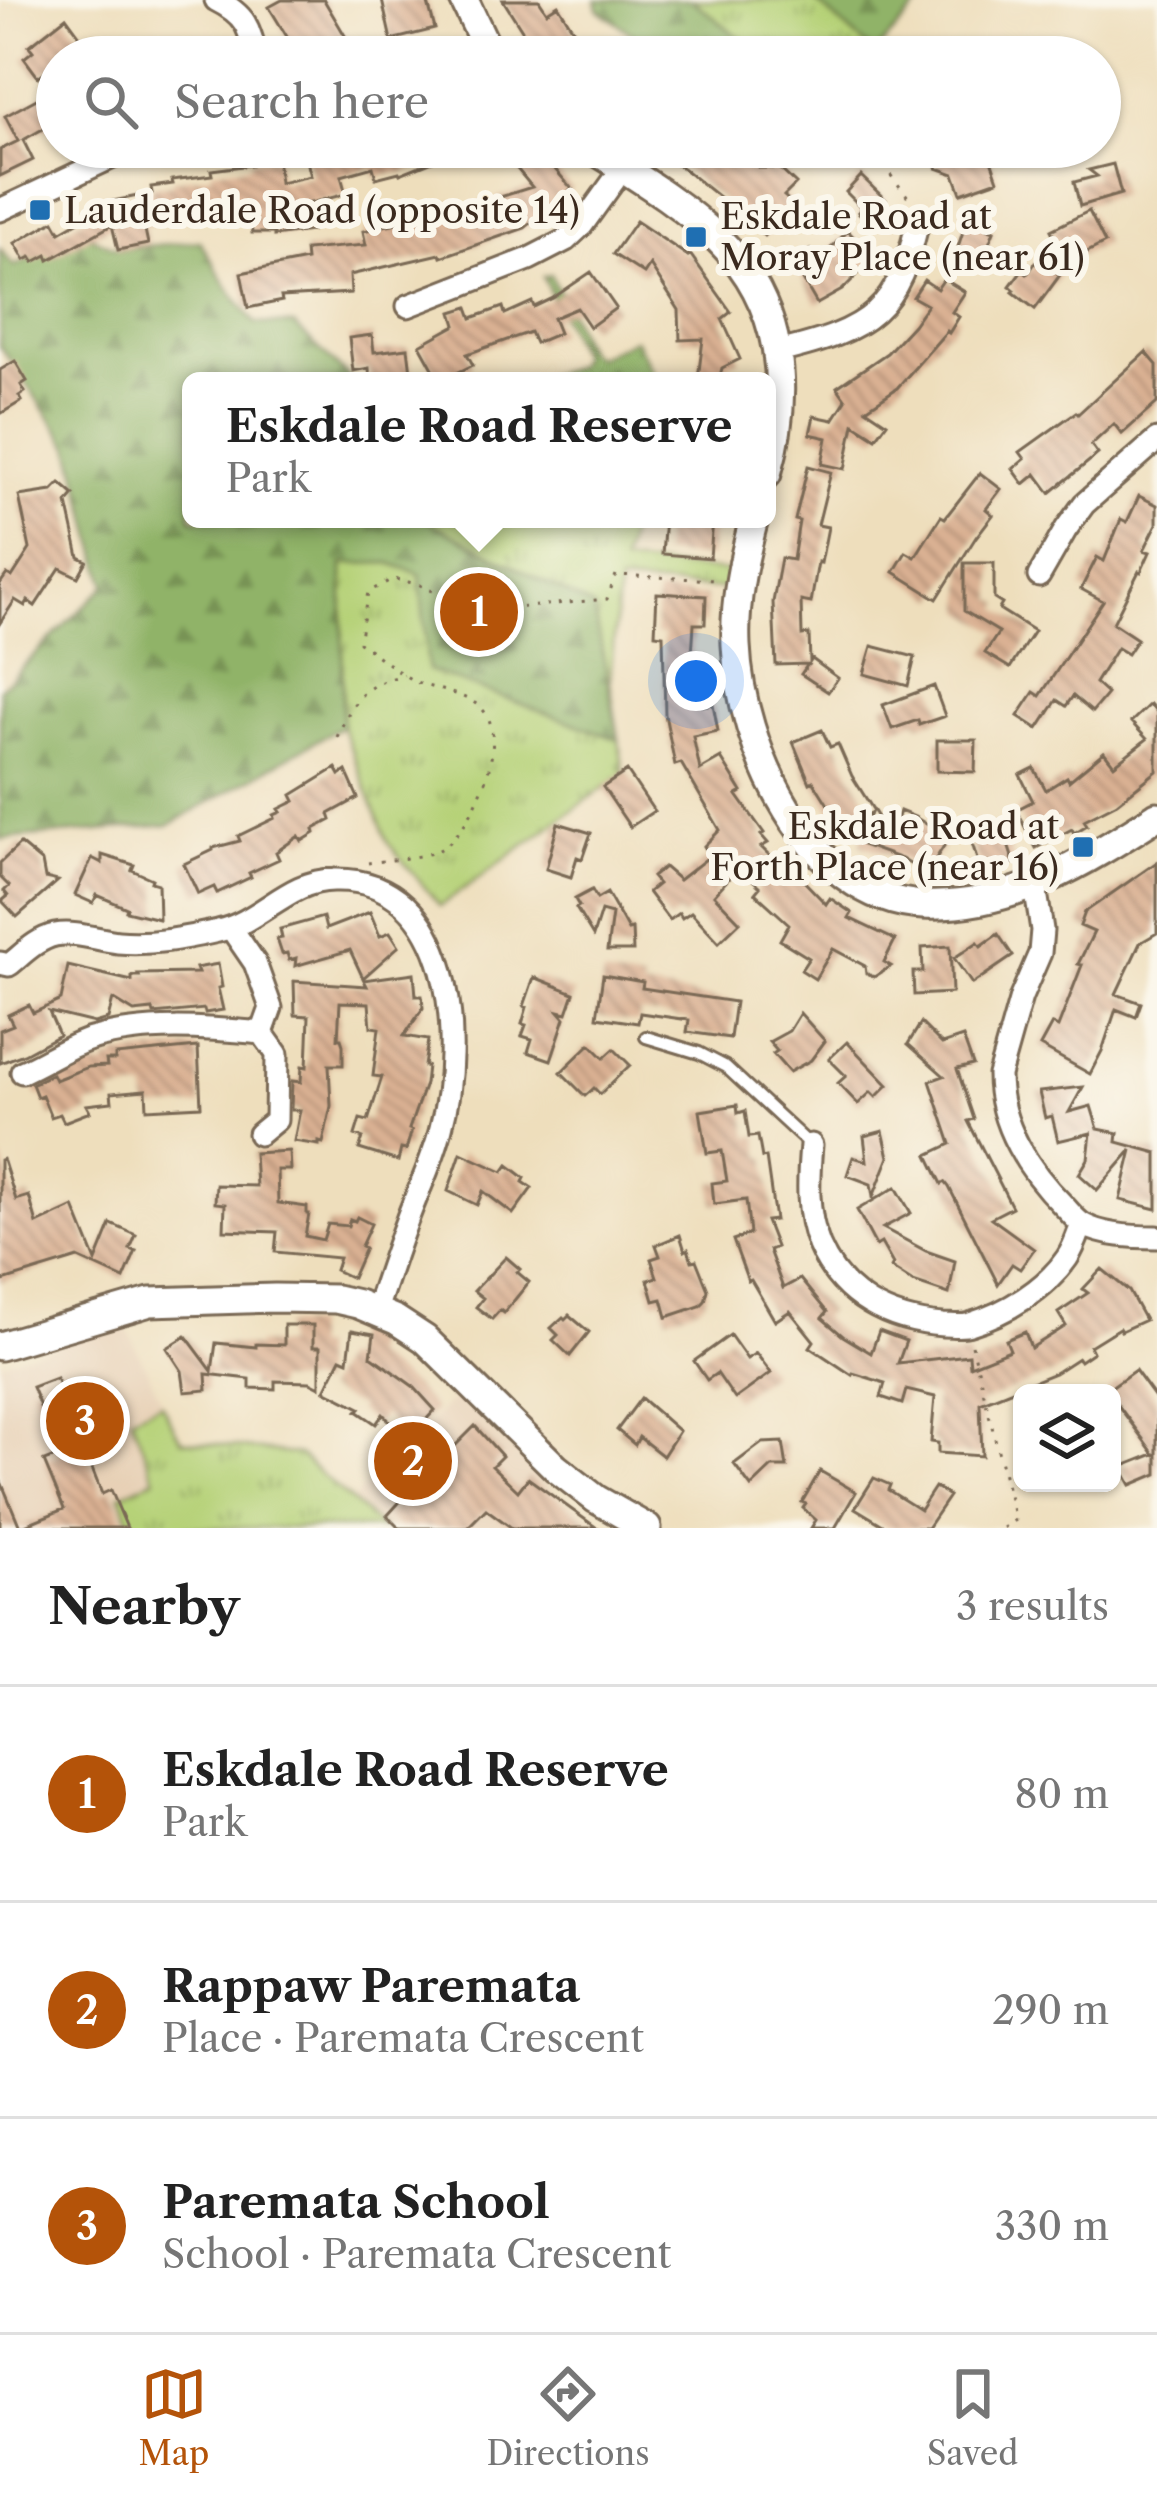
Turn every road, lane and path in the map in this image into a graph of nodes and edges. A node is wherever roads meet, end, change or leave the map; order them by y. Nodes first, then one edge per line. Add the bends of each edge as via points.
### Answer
1 (217, 0) edge
2 (464, 0) edge
3 (251, 36) edge
4 (476, 36) edge
5 (89, 168) edge
6 (623, 168) joint
7 (886, 168) edge
8 (0, 210) edge
9 (919, 216) joint
10 (408, 306) dead end
11 (778, 352) junction
12 (776, 440) edge
13 (1157, 440) edge
14 (752, 528) edge
15 (1039, 576) dead end
16 (739, 582) junction
17 (406, 674) junction
18 (337, 737) dead end
19 (1157, 816) edge
20 (331, 880) junction
21 (1035, 886) junction
22 (231, 928) junction
23 (0, 963) edge
24 (262, 1033) junction
25 (646, 1037) dead end
26 (22, 1072) dead end
27 (259, 1134) dead end
28 (811, 1145) joint
29 (1082, 1224) junction
30 (1157, 1238) edge
31 (376, 1310) junction
32 (966, 1326) junction
33 (0, 1346) edge
34 (646, 1528) edge
35 (1003, 1528) edge

1 - 3 street
2 - 4 street
5 - 8 street
6 - 10 street via 566,240
6 - 11 street via 728,249 755,287
7 - 9 path
9 - 11 street via 906,265 877,310 846,333
11 - 12 street
13 - 15 street via 1084,504
14 - 16 street
16 - 17 path via 616,575 607,599 506,609 465,607 393,579 368,592 358,642
16 - 21 street via 736,649 748,722 791,818 829,863 889,898 919,904 986,900
17 - 18 path via 362,692
17 - 20 path via 482,709 494,734 491,761 464,829 439,850 336,869
19 - 21 street
20 - 22 street via 302,885
20 - 31 street via 382,890 414,914 447,994 444,1115
21 - 29 street via 1040,952 999,1088 1018,1146
22 - 23 street via 148,943 53,935
22 - 24 street via 271,1008
24 - 26 street via 193,1027 118,1034
24 - 27 street via 278,1054 276,1120
25 - 28 lane via 726,1067
28 - 32 street via 814,1232 843,1283 897,1318
29 - 30 street
29 - 32 street via 1068,1258 1029,1296
31 - 33 street via 336,1299 150,1302
31 - 34 street via 425,1339 577,1485
32 - 35 path via 1015,1520

